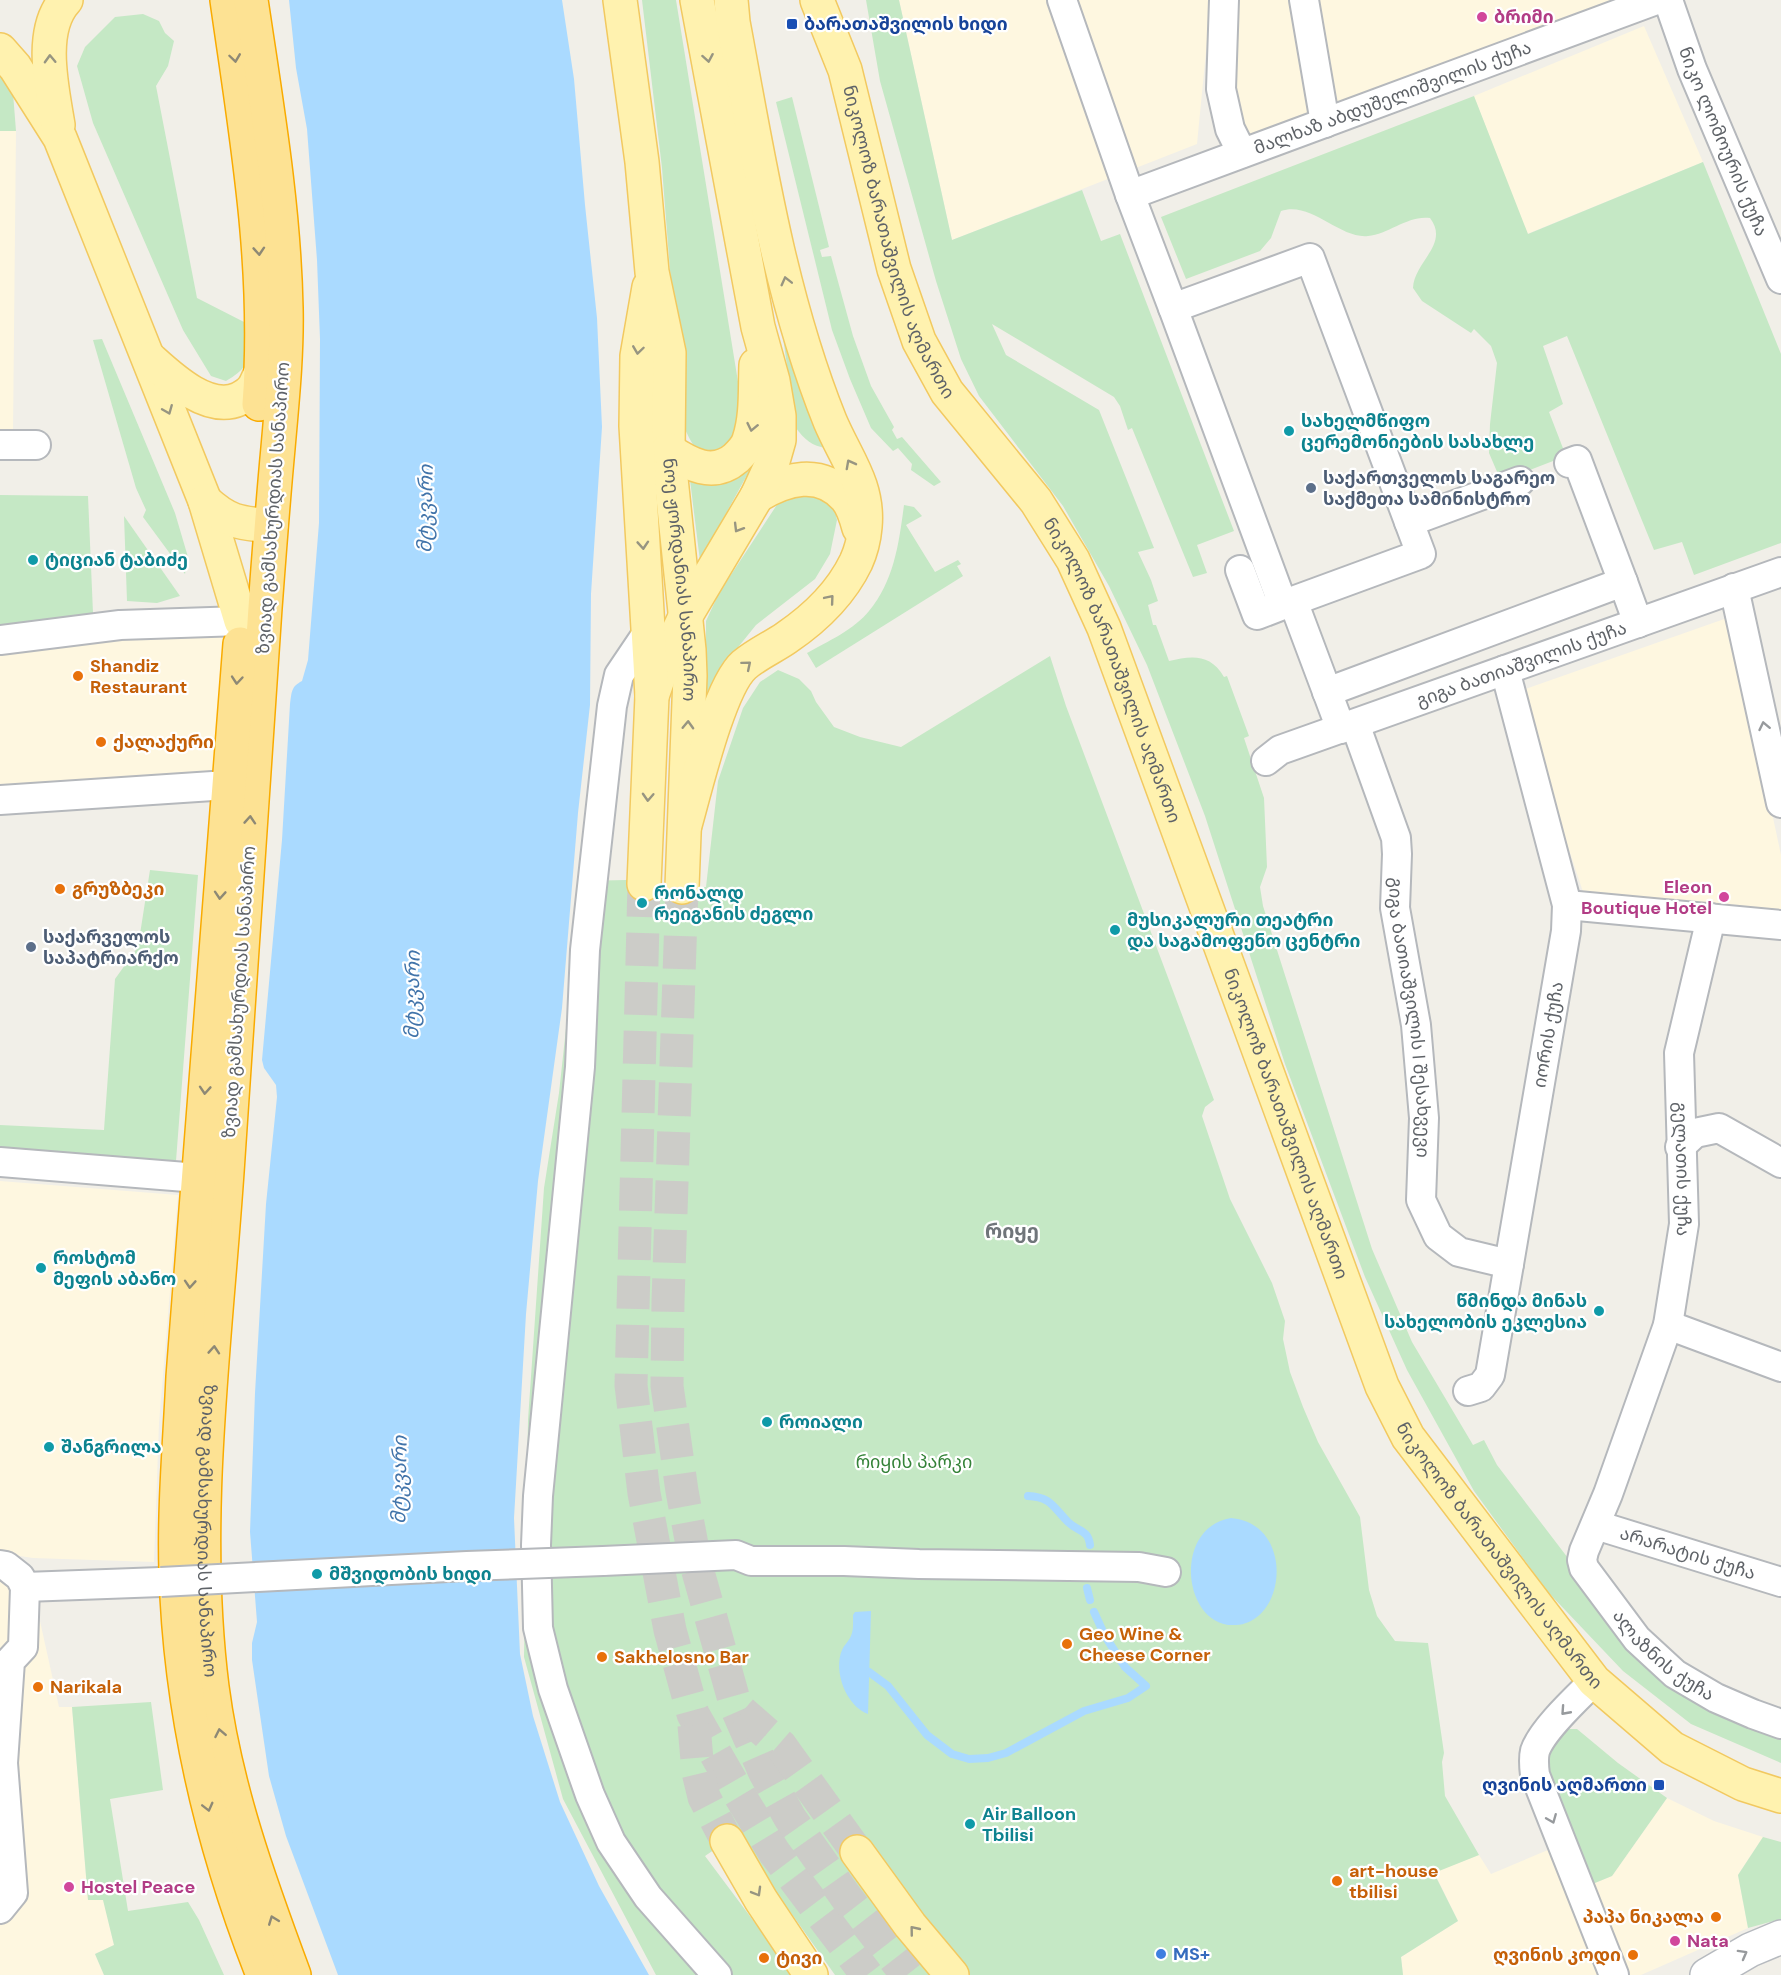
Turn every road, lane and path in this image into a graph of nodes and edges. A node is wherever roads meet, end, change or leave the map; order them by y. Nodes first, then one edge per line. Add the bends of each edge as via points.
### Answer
1 (66, 0) edge
2 (227, 0) edge
3 (251, 0) edge
4 (620, 0) edge
5 (697, 0) edge
6 (731, 0) edge
7 (817, 0) edge
8 (840, 0) edge
9 (1062, 0) edge
10 (1224, 0) edge
11 (1304, 0) edge
12 (1656, 0) edge
13 (1668, 0) edge
14 (0, 50) edge
15 (845, 70) junction
16 (1325, 123) junction
17 (60, 138) junction
18 (1242, 153) junction
19 (1130, 195) junction
20 (652, 272) junction
21 (1781, 279) edge
22 (1173, 308) junction
23 (758, 327) junction
24 (146, 356) junction
25 (262, 370) junction
26 (36, 445) dead end
27 (0, 446) edge
28 (668, 450) junction
29 (1578, 457) dead end
30 (1520, 481) dead end
31 (757, 496) junction
32 (205, 501) junction
33 (1409, 522) junction
34 (260, 525) junction
35 (863, 541) junction
36 (1245, 549) junction
37 (1781, 572) edge
38 (1623, 582) junction
39 (1734, 588) junction
40 (1288, 603) junction
41 (685, 617) junction
42 (241, 621) junction
43 (1638, 623) junction
44 (648, 632) junction
45 (0, 640) edge
46 (1505, 670) junction
47 (1327, 692) junction
48 (652, 696) junction
49 (1348, 727) junction
50 (1266, 761) dead end
51 (228, 785) junction
52 (0, 800) edge
53 (1781, 804) edge
54 (685, 825) junction
55 (644, 884) tunnel mouth
56 (682, 887) tunnel mouth
57 (1567, 905) junction
58 (1711, 918) junction
59 (1781, 925) edge
60 (1680, 1147) junction
61 (0, 1162) edge
62 (1781, 1163) edge
63 (198, 1178) junction
64 (1509, 1264) junction
65 (1668, 1325) junction
66 (1781, 1367) edge
67 (1468, 1391) dead end
68 (1596, 1525) junction
69 (1584, 1551) joint
70 (0, 1565) edge
71 (1166, 1572) dead end
72 (1781, 1582) edge
73 (25, 1587) junction
74 (1594, 1681) junction
75 (1781, 1724) edge
76 (1781, 1796) edge
77 (727, 1841) tunnel mouth
78 (857, 1852) tunnel mouth
79 (0, 1909) edge
80 (1781, 1937) edge
81 (263, 1975) edge
82 (294, 1975) edge
83 (717, 1975) edge
84 (811, 1975) edge
85 (952, 1975) edge
86 (1614, 1975) edge
87 (1707, 1975) edge

17 -> 1 main road via 49,49 55,18
2 -> 25 highway, ზვიად გამსახურდიას სანაპირო via 253,187
3 - 34 highway, ზვიად გამსახურდიას სანაპირო via 276,177 286,311 284,372
4 - 20 main road, ნოე ჟორდანიას სანაპირო
5 -> 23 main road
35 -> 6 main road via 864,496 826,410 778,250
7 - 15 main road, ნიკოლოზ ბარათაშვილის აღმართი
8 - 15 main road, ნიკოლოზ ბარათაშვილის აღმართი
9 - 19 street
10 - 18 street via 1221,89 1230,129
11 - 16 street
12 - 16 street, მალხაზ აბდუშელიშვილის ქუჩა
13 - 21 street, ნიკო ლომოურის ქუჩა via 1692,69
14 - 17 main road
15 - 74 main road, ნიკოლოზ ბარათაშვილის აღმართი via 894,269 919,341 947,392 1036,501 1073,560 1104,628 1382,1386 1408,1437
16 - 18 street, მალხაზ აბდუშელიშვილის ქუჩა
17 - 24 main road
18 - 19 street, მალხაზ აბდუშელიშვილის ქუჩა
19 - 22 street
20 - 28 main road, ნოე ჟორდანიას სანაპირო via 669,353
20 -> 44 main road, ნოე ჟორდანიას სანაპირო via 637,356 636,426
22 - 33 street via 1310,258
22 - 36 street
23 -> 28 main road via 754,415 749,441 742,453 730,463 700,468
23 - 31 main road via 779,416 773,461
24 - 25 main road via 177,383 209,400 223,402 248,394
24 -> 32 main road
25 - 34 highway, ზვიად გამსახურდიას სანაპირო
26 - 27 street
28 - 41 main road, ნოე ჟორდანიას სანაპირო
29 - 38 street
30 - 33 street
31 - 35 main road via 796,479 813,479 831,486 846,497 853,509
31 -> 41 main road
32 - 34 main road via 228,519
32 - 42 main road
33 - 40 street via 1421,554
34 - 42 highway, ზვიად გამსახურდიას სანაპირო
82 -> 34 highway, ზვიად გამსახურდიას სანაპირო via 249,1851 222,1741 212,1689 204,1547
54 -> 35 main road via 707,749 735,676 744,665 820,611 842,585
36 - 40 street, გიგა ბათიაშვილის I შესახვევი
36 - 40 street via 1257,615
37 - 39 street, გიგა ბათიაშვილის ქუჩა
38 - 43 street
38 - 47 street
39 - 43 street, გიგა ბათიაშვილის ქუჩა
53 -> 39 street
40 - 47 street, გიგა ბათიაშვილის I შესახვევი
41 - 48 main road
54 -> 41 main road, ნოე ჟორდანიას სანაპირო via 690,675
42 - 45 street via 120,625
42 -> 51 highway, ზვიად გამსახურდიას სანაპირო
43 - 46 street, გიგა ბათიაშვილის ქუჩა
44 - 48 main road, ნოე ჟორდანიას სანაპირო
44 - 83 street via 620,675 612,706 586,939 580,1067 538,1496 538,1628 553,1689 590,1796 611,1842 648,1897
46 - 49 street, გიგა ბათიაშვილის ქუჩა
46 - 57 street, იორის ქუჩა
47 - 49 street, გიგა ბათიაშვილის I შესახვევი
48 -> 55 main road, ნოე ჟორდანიას სანაპირო
49 - 50 street, გიგა ბათიაშვილის ქუჩა via 1280,750
49 - 64 street, გიგა ბათიაშვილის I შესახვევი via 1396,838 1395,908 1416,1025 1424,1118 1420,1200 1438,1236 1459,1252
51 - 52 street
51 -> 63 highway, ზვიად გამსახურდიას სანაპირო
54 - 56 main road, ნოე ჟორდანიას სანაპირო
57 - 58 street
57 - 64 street, იორის ქუჩა via 1566,931
58 - 59 street
58 - 60 street, გელათის ქუჩა via 1679,1053
60 - 62 street via 1695,1133 1719,1128
60 - 65 street, გელათის ქუჩა via 1684,1224
61 - 63 street
63 -> 81 highway, ზვიად გამსახურდიას სანაპირო via 177,1491 176,1572 181,1652 190,1723 209,1812
64 - 67 street, იორის ქუჩა via 1490,1376 1482,1387
65 - 66 street
65 - 68 street, გელათის ქუჩა
68 - 69 street, გელათის ქუჩა
68 - 72 street, არარატის ქუჩა
69 - 75 street, ალაზნის ქუჩა via 1584,1568 1637,1639 1675,1674 1716,1698
70 - 73 street via 21,1577
71 - 73 street, bridge via 1139,1567 752,1561 735,1555
73 - 79 street via 23,1647 10,1661 3,1763 14,1893
74 - 76 main road, ნიკოლოზ ბარათაშვილის აღმართი via 1672,1748 1743,1784
74 -> 86 street via 1538,1743 1533,1763
77 -> 84 main road
85 -> 78 main road
87 -> 80 street

